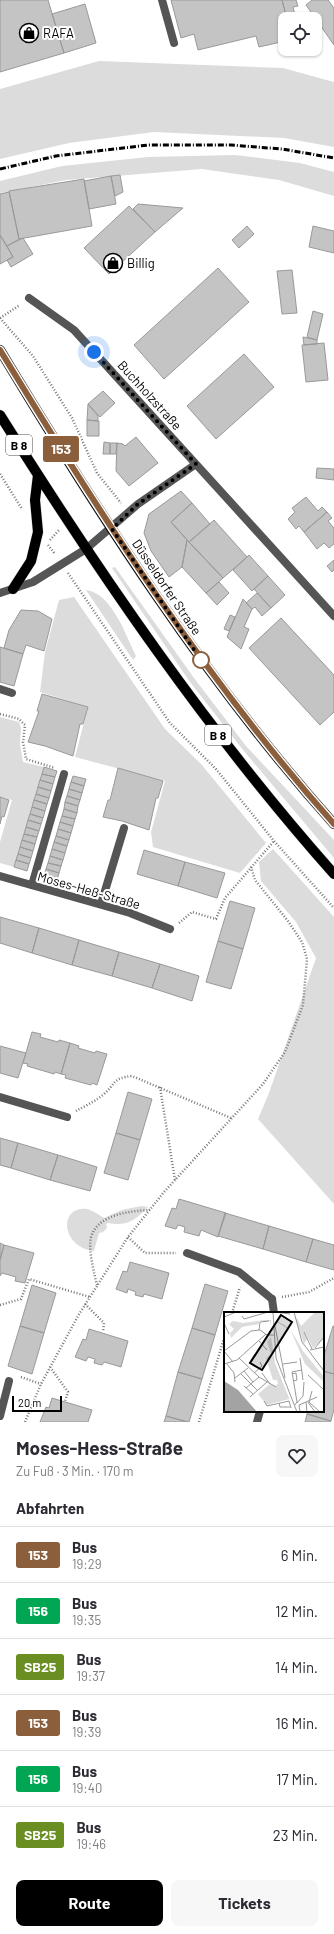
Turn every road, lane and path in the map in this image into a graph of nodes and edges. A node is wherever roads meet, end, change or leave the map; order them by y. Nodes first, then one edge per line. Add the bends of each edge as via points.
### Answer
1 (162, 0) edge
2 (174, 43) dead end
3 (29, 298) joint
4 (0, 318) edge
5 (0, 350) edge
6 (0, 415) edge
7 (196, 464) junction
8 (38, 475) junction
9 (128, 513) junction
10 (112, 529) junction
11 (86, 549) junction
12 (62, 565) junction
13 (13, 589) junction
14 (0, 593) edge
15 (334, 616) edge
16 (0, 689) edge
17 (12, 693) dead end
18 (0, 714) edge
19 (64, 774) joint
20 (334, 824) edge
21 (124, 828) dead end
22 (274, 841) junction
23 (251, 867) junction
24 (334, 874) edge
25 (0, 876) edge
26 (32, 885) junction
27 (101, 904) junction
28 (334, 908) edge
29 (170, 929) joint
30 (160, 1087) junction
31 (0, 1097) edge
32 (67, 1117) joint
33 (231, 1118) junction
34 (175, 1180) junction
35 (150, 1210) junction
36 (128, 1237) junction
37 (187, 1253) joint
38 (243, 1275) junction
39 (334, 1278) edge
40 (97, 1286) junction
41 (90, 1297) junction
42 (272, 1298) junction
43 (85, 1304) junction
44 (0, 1305) edge
45 (232, 1312) edge
46 (274, 1312) edge
47 (103, 1332) dead end
48 (224, 1338) edge
49 (50, 1367) junction
50 (9, 1381) joint
51 (41, 1384) junction
52 (65, 1401) dead end
53 (260, 1412) edge
54 (0, 1416) edge
55 (25, 1422) edge
56 (199, 1422) edge
57 (257, 1422) edge

1 - 2 street
3 - 4 path
3 - 7 street, Buchholzstraße via 74,330
4 - 9 path via 41,368 72,418 97,473
5 - 10 main road, Düsseldorfer Straße / B 8
6 - 8 main road, B 8
7 - 9 street
7 - 15 street, Buchholzstraße
8 - 11 main road, B 8
8 - 13 main road via 35,500 38,532 31,561
9 - 10 street
10 - 11 street
10 - 20 main road, Düsseldorfer Straße / B 8 via 208,669 268,748
11 - 12 street
11 - 24 main road, B 8 via 182,687 235,757
12 - 13 street via 33,582
12 - 22 path via 170,723 216,769
13 - 14 street
16 - 17 street
18 - 19 path via 20,719 25,725 23,742 26,759 57,769
19 - 26 street
21 - 27 street
22 - 23 path
22 - 28 path
23 - 29 path via 225,898 216,919 192,912
23 - 33 path via 255,880 302,942 307,959 306,981 303,1005 285,1052 263,1084
25 - 26 street, Moses-Heß-Straße
26 - 27 street, Moses-Heß-Straße
27 - 29 street, Moses-Heß-Straße
30 - 32 path via 132,1076 124,1077 114,1081 104,1094
30 - 33 path
30 - 34 path
31 - 32 street
33 - 34 path
34 - 35 path
35 - 36 path
35 - 40 path via 124,1212 108,1218 91,1237
36 - 37 path via 145,1253
36 - 40 path
37 - 38 street
38 - 42 street
38 - 45 path
39 - 42 path via 309,1292
40 - 41 path
41 - 43 path
41 - 44 path via 29,1279 21,1299
42 - 46 street
43 - 47 path via 104,1323
43 - 49 path
48 - 56 path
49 - 51 path
49 - 52 path via 68,1392
50 - 51 path via 15,1375
50 - 54 street
51 - 55 path
53 - 57 street

